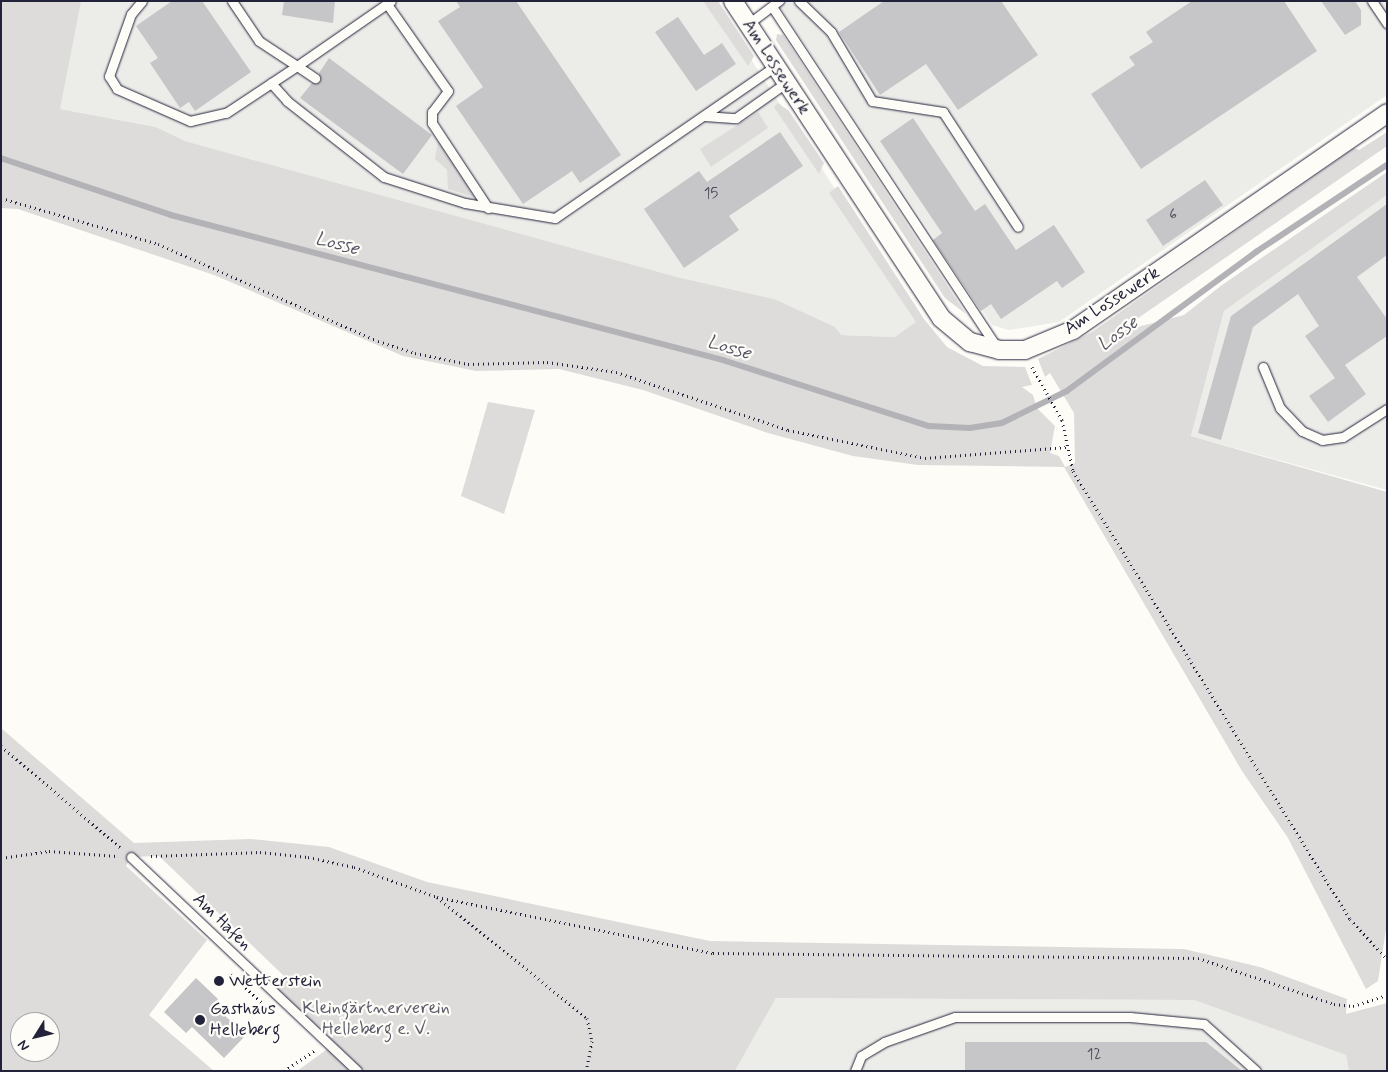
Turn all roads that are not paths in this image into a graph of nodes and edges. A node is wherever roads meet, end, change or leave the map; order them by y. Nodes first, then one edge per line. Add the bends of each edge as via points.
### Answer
1 (142, 1) edge
2 (232, 1) edge
3 (733, 1) edge
4 (799, 1) edge
5 (1372, 1) edge
6 (389, 3) edge
7 (776, 4) edge
8 (748, 24) junction
9 (1387, 24) edge
10 (297, 66) junction
11 (776, 66) junction
12 (315, 78) dead end
13 (786, 82) junction
14 (271, 83) junction
15 (1387, 113) edge
16 (704, 116) junction
17 (488, 208) junction
18 (1018, 227) dead end
19 (999, 350) junction
20 (1263, 367) dead end
21 (1387, 409) edge
22 (131, 857) road end
23 (358, 1071) edge
24 (854, 1071) edge
25 (1256, 1071) edge

1 - 14 lane via 131,14 109,76 117,89 190,122 226,113
2 - 10 lane via 259,41
3 - 8 street, Am Lossewerk
4 - 18 lane via 832,32 872,101 943,112
5 - 9 lane
6 - 10 lane
6 - 17 lane via 448,91 432,112 432,123
7 - 8 lane
7 - 19 lane
8 - 11 street, Am Lossewerk
10 - 12 lane
10 - 14 lane
11 - 13 street, Am Lossewerk
11 - 16 lane
13 - 16 lane via 736,118
13 - 19 street, Am Lossewerk via 941,318 970,342
14 - 17 lane via 287,101 384,177
15 - 19 street, Am Lossewerk via 1073,330 1025,350
16 - 17 lane via 555,218
20 - 21 lane via 1280,408 1302,431 1322,440 1343,437
22 - 23 lane, Am Hafen
24 - 25 lane via 861,1056 884,1042 955,1017 1130,1017 1204,1024

